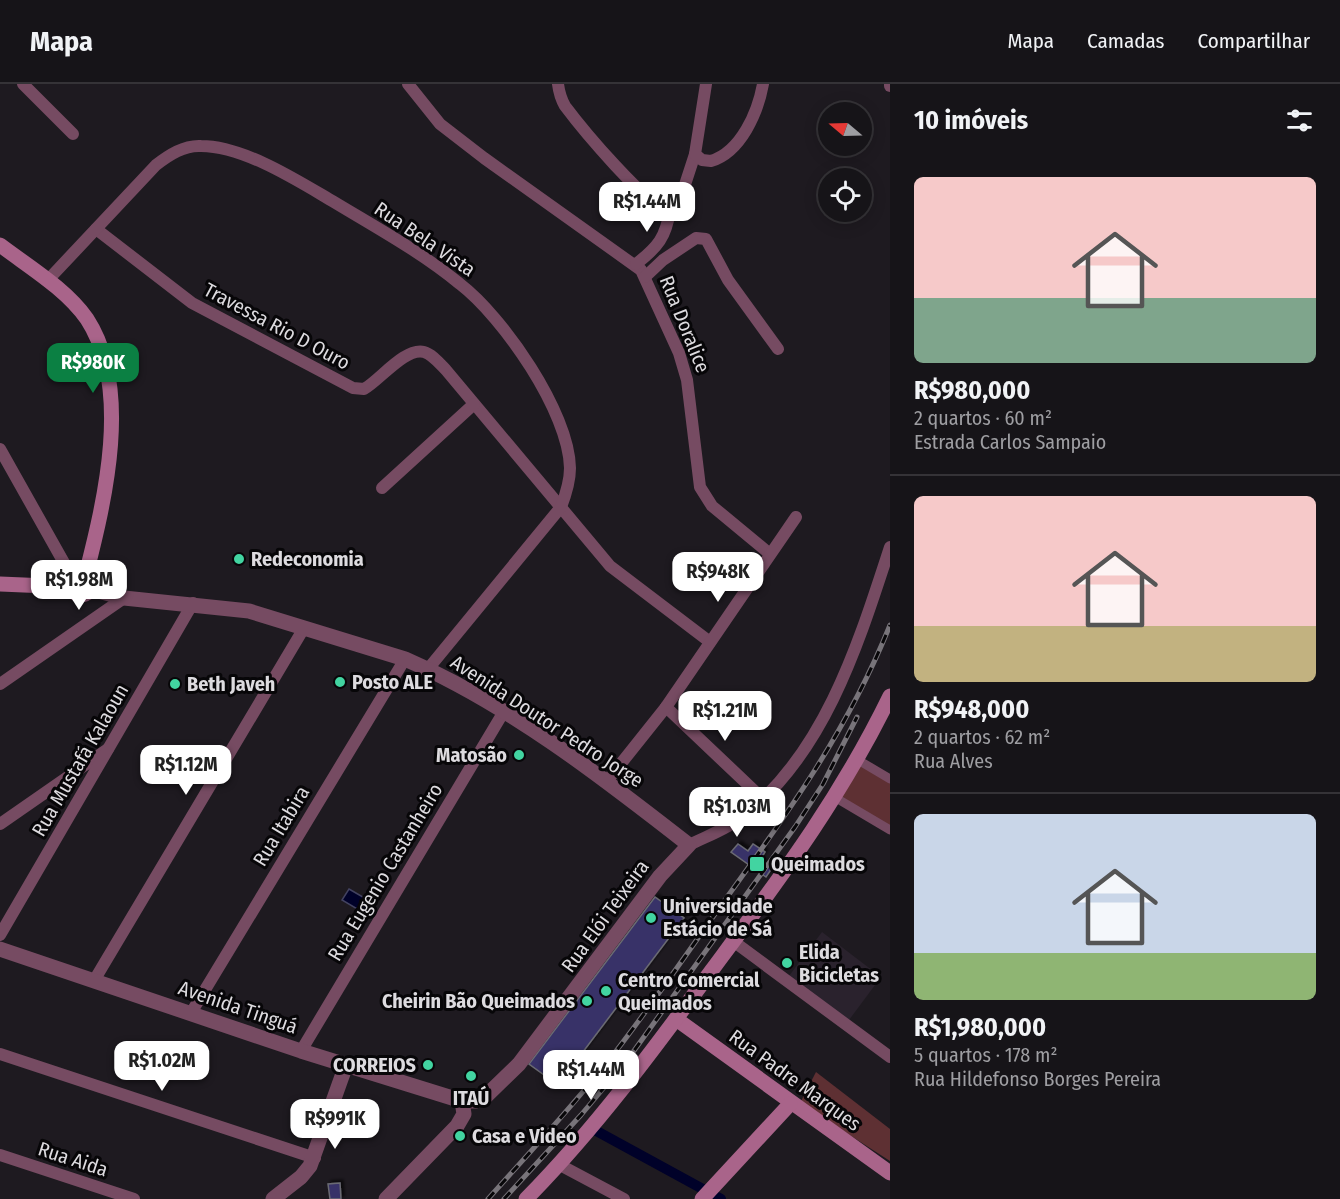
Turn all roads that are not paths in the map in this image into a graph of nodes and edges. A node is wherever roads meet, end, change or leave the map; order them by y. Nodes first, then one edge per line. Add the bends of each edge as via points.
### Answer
1 (23, 84) edge
2 (408, 84) edge
3 (558, 84) edge
4 (706, 84) edge
5 (764, 84) edge
6 (73, 134) dead end
7 (695, 154) junction
8 (670, 210) junction
9 (96, 229) junction
10 (0, 245) edge
11 (636, 264) junction
12 (645, 276) junction
13 (47, 281) junction
14 (778, 349) dead end
15 (474, 404) junction
16 (0, 449) edge
17 (382, 488) dead end
18 (561, 507) junction
19 (796, 517) dead end
20 (890, 547) edge
21 (770, 554) junction
22 (80, 582) junction
23 (0, 584) edge
24 (124, 598) junction
25 (193, 603) junction
26 (304, 628) junction
27 (710, 642) junction
28 (405, 659) junction
29 (428, 669) junction
30 (0, 684) edge
31 (890, 696) edge
32 (666, 706) junction
33 (503, 713) junction
34 (111, 747) junction
35 (858, 760) junction
36 (890, 779) edge
37 (607, 781) junction
38 (836, 798) junction
39 (763, 799) junction
40 (0, 824) edge
41 (890, 830) edge
42 (689, 845) junction
43 (0, 935) edge
44 (733, 941) junction
45 (0, 949) edge
46 (95, 979) junction
47 (191, 1013) junction
48 (676, 1019) junction
49 (301, 1051) junction
50 (0, 1054) edge
51 (890, 1058) edge
52 (346, 1065) junction
53 (462, 1101) junction
54 (790, 1104) junction
55 (0, 1155) edge
56 (315, 1158) junction
57 (560, 1165) junction
58 (890, 1173) edge
59 (116, 1197) edge
60 (134, 1199) edge
61 (273, 1199) edge
62 (386, 1199) edge
63 (526, 1199) edge
64 (624, 1199) edge
65 (702, 1199) edge

1 - 6 street
2 - 11 street, Rua Doralice via 449,131
3 - 8 street via 566,106 623,175 661,208
4 - 7 street
5 - 7 street via 750,123 731,147 711,162
7 - 8 street via 680,200
8 - 11 street via 667,232 652,252
9 - 13 street, Rua Bela Vista
9 - 15 street, Travessa Rio D Ouro via 192,303 342,384 364,389 404,358 423,352 446,370
9 - 18 street, Rua Bela Vista via 156,165 177,152 200,146 233,152 304,184 409,246 478,300 522,355 542,388 564,436 570,466 570,480
10 - 13 main road
11 - 12 street, Rua Doralice
12 - 14 street via 681,247 696,238 705,239 728,280
12 - 21 street, Rua Doralice via 687,380 700,487 712,506
13 - 22 main road via 74,304 97,339 106,366 110,399 101,510
15 - 17 street
15 - 18 street, Travessa Rio D Ouro
16 - 22 street
18 - 27 street, Travessa Rio D Ouro via 620,575
18 - 29 street, Rua Bela Vista
19 - 21 street
20 - 39 street, Rua Elói Teixeira via 855,648 824,714 802,753
21 - 27 street
22 - 23 main road, Avenida Doutor Pedro Jorge
22 - 24 street, Avenida Doutor Pedro Jorge
24 - 25 street, Avenida Doutor Pedro Jorge
24 - 30 street
25 - 26 street, Avenida Doutor Pedro Jorge via 249,610
25 - 34 street, Rua Mustafá Kalaoun
26 - 28 street, Avenida Doutor Pedro Jorge
26 - 46 street
27 - 32 street
28 - 29 street, Avenida Doutor Pedro Jorge
28 - 47 street, Rua Itabira
29 - 33 street, Avenida Doutor Pedro Jorge
31 - 35 main road
32 - 37 street
32 - 39 street
33 - 37 street, Avenida Doutor Pedro Jorge
33 - 49 street, Rua Eugenio Castanheiro
34 - 40 street
34 - 43 street, Rua Mustafá Kalaoun
35 - 36 street
35 - 38 main road
37 - 42 street, Avenida Doutor Pedro Jorge
38 - 41 street
38 - 44 main road via 790,867
39 - 42 street, Rua Elói Teixeira via 732,825
42 - 53 street, Rua Elói Teixeira via 660,876 519,1064 485,1097
44 - 48 main road
44 - 51 street
45 - 46 street, Avenida Tinguá
46 - 47 street, Avenida Tinguá
47 - 49 street, Avenida Tinguá
48 - 54 main road, Rua Padre Marques
48 - 57 main road
49 - 52 street, Avenida Tinguá
50 - 56 street
52 - 53 street, Avenida Tinguá
52 - 56 street
53 - 62 street via 464,1114 457,1126
54 - 58 main road, Rua Padre Marques
54 - 65 main road
55 - 59 street, Rua Aida
56 - 61 street via 301,1177
57 - 63 main road
57 - 64 street
59 - 60 street, Rua Aida

